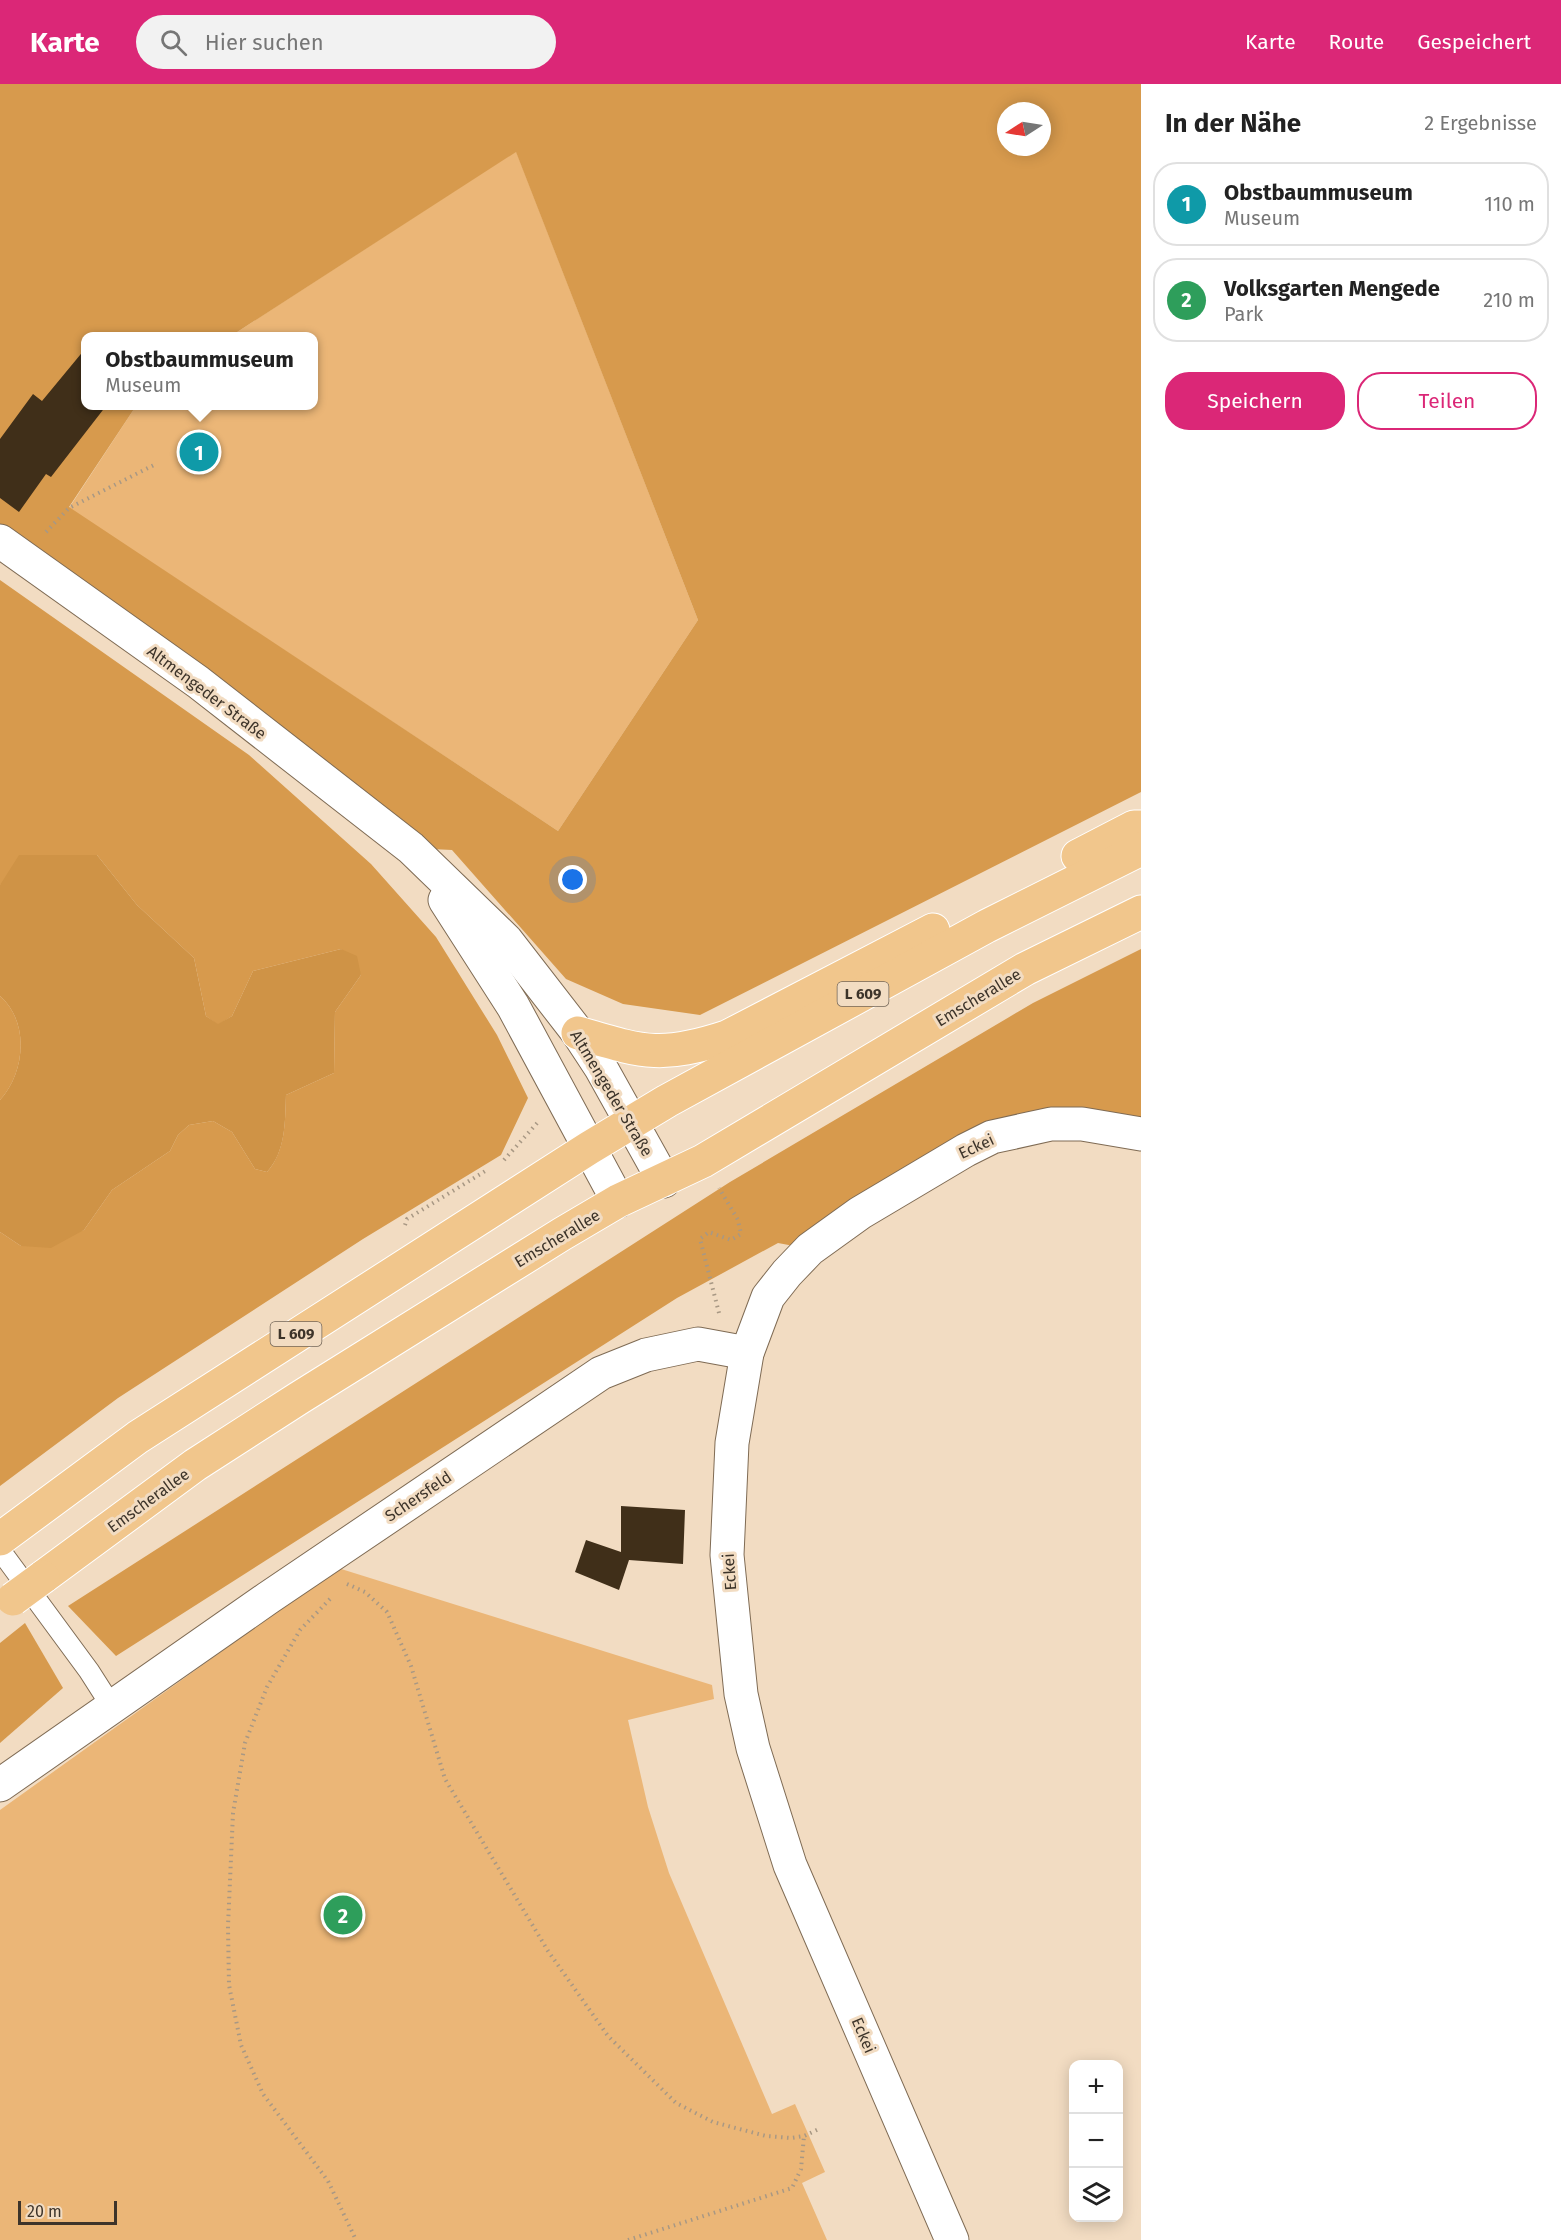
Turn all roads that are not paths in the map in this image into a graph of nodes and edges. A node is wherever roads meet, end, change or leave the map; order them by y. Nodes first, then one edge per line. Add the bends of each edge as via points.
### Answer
1 (11, 549) edge
2 (1141, 827) edge
3 (411, 848) junction
4 (1141, 849) edge
5 (1141, 912) edge
6 (578, 1033) junction
7 (631, 1123) junction
8 (1141, 1134) edge
9 (589, 1148) junction
10 (664, 1181) junction
11 (618, 1201) junction
12 (747, 1353) junction
13 (3, 1540) edge
14 (7, 1604) edge
15 (112, 1707) junction
16 (0, 1785) edge
17 (952, 2240) edge

1 - 3 street, Altmengeder Straße via 198,682
2 - 6 main road via 1134,826 727,1037 662,1053 639,1051
3 - 6 street, Altmengeder Straße via 506,940
3 - 9 street, Altmengeder Straße via 513,1005
4 - 7 main road, L 609 via 987,926
5 - 10 main road, Emscherallee via 1025,969
6 - 7 street, Altmengeder Straße
7 - 9 main road, L 609
7 - 10 street, Altmengeder Straße
8 - 12 street, Eckei via 1082,1124 1051,1124 992,1137 966,1150 860,1213 810,1250 768,1297
9 - 11 street, Altmengeder Straße
9 - 13 main road, L 609 via 138,1437
10 - 11 main road, Emscherallee
11 - 14 main road, Emscherallee, bridge via 195,1465
12 - 15 street, Schersfeld via 698,1344 646,1355 601,1373
12 - 17 street, Eckei via 732,1443 727,1555 741,1694 753,1748 790,1865
13 - 15 lane
15 - 16 street, Schersfeld

